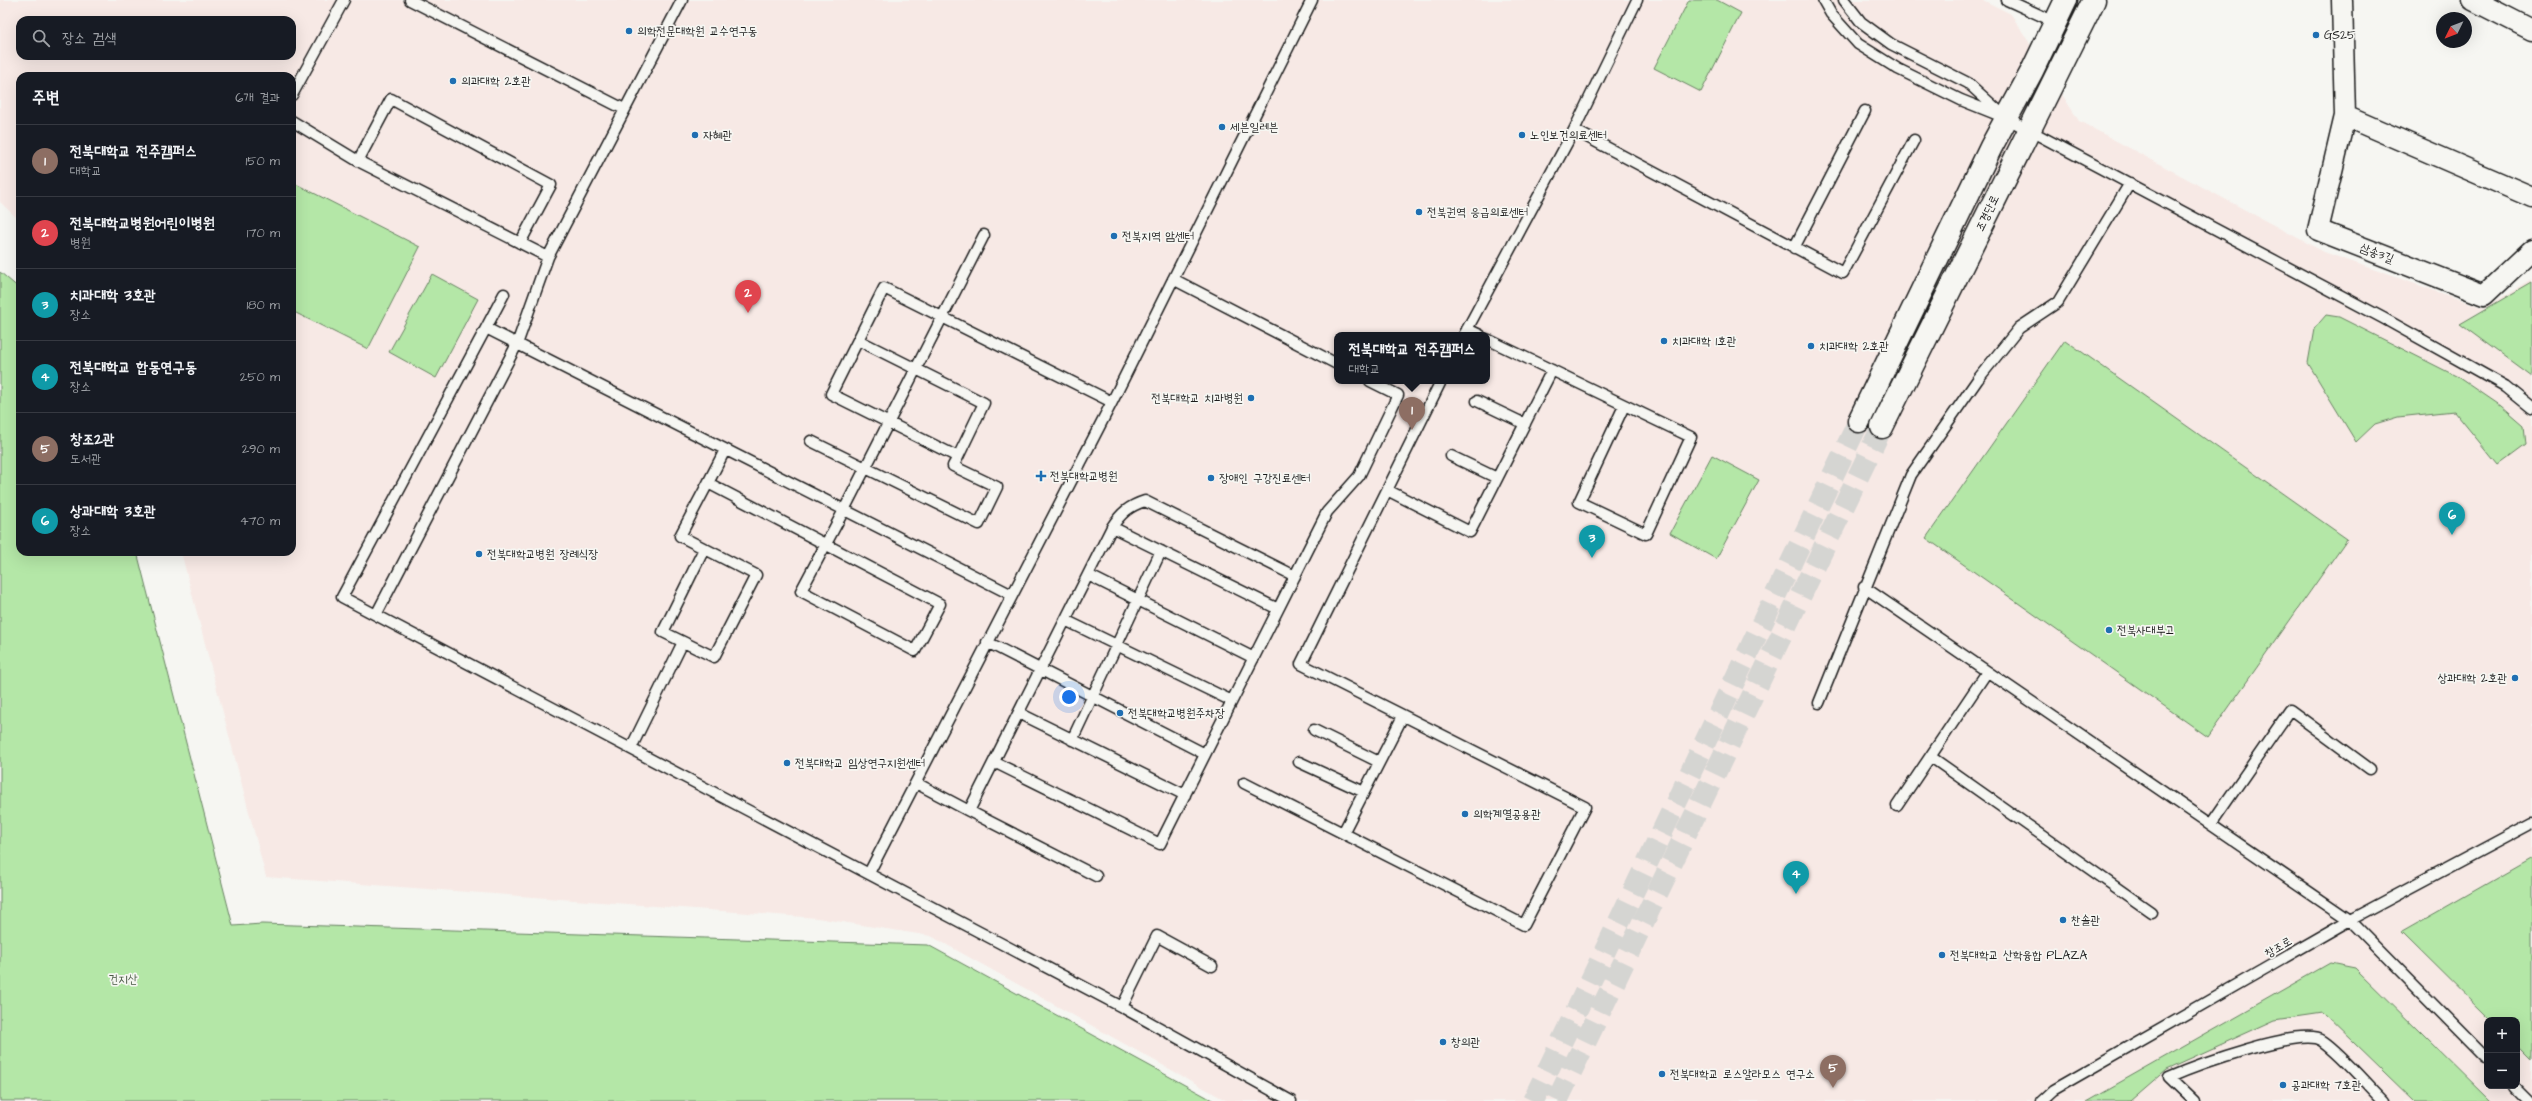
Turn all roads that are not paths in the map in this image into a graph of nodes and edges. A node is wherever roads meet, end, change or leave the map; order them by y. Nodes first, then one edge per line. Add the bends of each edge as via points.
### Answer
1 (344, 0) edge
2 (410, 0) edge
3 (682, 0) edge
4 (1312, 0) edge
5 (1637, 0) edge
6 (1823, 0) edge
7 (1844, 0) edge
8 (2007, 0) edge
9 (2066, 0) edge
10 (2094, 0) edge
11 (2342, 0) edge
12 (2473, 0) edge
13 (2055, 22) junction
14 (2532, 30) edge
15 (296, 88) edge
16 (624, 109) junction
17 (1865, 111) dead end
18 (2345, 116) junction
19 (2006, 118) junction
20 (296, 123) edge
21 (1574, 130) junction
22 (2028, 130) junction
23 (1914, 140) dead end
24 (358, 162) junction
25 (2130, 183) junction
26 (2532, 197) edge
27 (984, 235) dead end
28 (520, 242) junction
29 (1794, 248) junction
30 (2532, 250) edge
31 (548, 257) junction
32 (1173, 279) junction
33 (504, 294) dead end
34 (942, 317) junction
35 (486, 328) junction
36 (1465, 332) edge
37 (1490, 339) edge
38 (858, 340) junction
39 (517, 344) junction
40 (1334, 362) edge
41 (916, 368) junction
42 (1552, 370) junction
43 (1376, 384) edge
44 (1440, 384) edge
45 (1476, 401) dead end
46 (1112, 402) junction
47 (1624, 406) junction
48 (2532, 408) edge
49 (1859, 421) tunnel mouth
50 (889, 422) junction
51 (1525, 424) junction
52 (1882, 427) tunnel mouth
53 (811, 441) dead end
54 (725, 450) junction
55 (1451, 456) dead end
56 (958, 457) junction
57 (865, 468) junction
58 (1497, 478) junction
59 (708, 483) junction
60 (1389, 491) junction
61 (844, 510) junction
62 (1112, 527) junction
63 (826, 544) junction
64 (704, 549) junction
65 (1161, 551) junction
66 (1088, 575) junction
67 (1295, 576) junction
68 (1864, 587) junction
69 (1012, 596) junction
70 (1138, 600) junction
71 (1278, 609) junction
72 (376, 615) junction
73 (1065, 620) junction
74 (683, 642) junction
75 (987, 642) junction
76 (1117, 645) junction
77 (1254, 658) junction
78 (1040, 670) junction
79 (1987, 672) junction
80 (1093, 697) junction
81 (1232, 701) junction
82 (1819, 703) dead end
83 (1019, 713) junction
84 (1403, 716) junction
85 (1314, 730) dead end
86 (1072, 740) junction
87 (631, 748) junction
88 (1205, 754) junction
89 (1930, 757) junction
90 (994, 762) junction
91 (1299, 762) dead end
92 (1379, 762) junction
93 (2370, 769) dead end
94 (916, 783) junction
95 (1244, 783) dead end
96 (1364, 792) junction
97 (1185, 795) junction
98 (1897, 806) dead end
99 (969, 810) junction
100 (2532, 823) edge
101 (2211, 824) junction
102 (1343, 833) junction
103 (869, 873) junction
104 (1096, 876) dead end
105 (2151, 912) dead end
106 (2350, 920) junction
107 (1212, 966) dead end
108 (1122, 1007) junction
109 (2484, 1056) edge
110 (2516, 1089) edge
111 (1291, 1101) edge
112 (2041, 1101) edge
113 (2194, 1101) edge
114 (2384, 1101) edge
115 (2528, 1101) edge

1 - 15 lane
2 - 16 lane
3 - 16 lane
4 - 32 lane
5 - 21 lane
6 - 19 lane via 1831,14 1858,44 1905,73
7 - 19 lane via 1861,22 1873,31 1891,44 1968,83
8 - 13 lane
9 - 13 street, 조경단로
10 - 22 street, 조경단로
11 - 18 street, 삼송3길
12 - 14 street
13 - 19 street, 조경단로
16 - 31 lane
17 - 29 lane
18 - 26 street
18 - 30 street, 삼송3길 via 2318,230 2484,295
19 - 22 lane
19 - 49 street, 조경단로
20 - 24 lane
21 - 29 lane
21 - 36 lane
22 - 25 lane
22 - 52 street, 조경단로
23 - 29 lane via 1843,273
24 - 28 lane
24 - 28 lane via 391,100 551,185
25 - 48 lane via 2505,386
25 - 68 lane via 2058,302 2019,328 1970,390 1911,475
27 - 34 lane
28 - 31 lane
31 - 39 lane
32 - 40 lane
32 - 46 lane
33 - 35 lane
34 - 38 lane via 884,288
34 - 41 lane
34 - 46 lane
35 - 39 lane
35 - 72 lane via 342,597
37 - 42 lane
38 - 41 lane
38 - 50 lane via 831,394
39 - 54 lane
39 - 72 lane
41 - 50 lane
41 - 56 lane via 984,403
42 - 47 lane
42 - 51 lane
43 - 67 lane via 1398,395 1359,476 1327,512
44 - 60 lane
45 - 51 lane
46 - 69 lane
47 - 47 lane via 1691,437 1646,534 1579,502
50 - 56 lane
50 - 57 lane
51 - 58 lane
53 - 57 lane
54 - 59 lane
54 - 61 lane
55 - 58 lane
56 - 57 lane via 953,466 997,487 979,524
57 - 61 lane
58 - 60 lane via 1470,532
59 - 63 lane
59 - 64 lane via 680,536
60 - 84 lane via 1301,664
61 - 63 lane
61 - 69 lane
62 - 65 lane
62 - 66 lane
62 - 67 lane via 1120,515 1132,505 1145,501
63 - 63 lane via 801,591 915,651 940,604
64 - 74 lane via 663,632
64 - 74 lane via 756,575 714,657
65 - 70 lane
65 - 71 lane
66 - 70 lane
66 - 73 lane
67 - 71 lane
68 - 79 lane
68 - 82 lane
69 - 75 lane
70 - 76 lane
70 - 77 lane
71 - 77 lane
72 - 87 lane
73 - 76 lane
73 - 78 lane
74 - 87 lane
75 - 78 lane
75 - 94 lane
76 - 80 lane
76 - 81 lane
77 - 81 lane
78 - 80 lane
78 - 83 lane
79 - 89 lane
79 - 101 lane
80 - 86 lane
80 - 88 lane
81 - 88 lane
83 - 86 lane
83 - 90 lane
84 - 92 lane
84 - 102 lane via 1585,807 1524,925
85 - 92 lane
86 - 97 lane
87 - 103 lane
88 - 97 lane
89 - 98 lane
89 - 105 lane
90 - 97 lane via 1160,844
90 - 99 lane
91 - 96 lane
92 - 96 lane
93 - 101 lane via 2290,710
94 - 99 lane
94 - 103 lane
95 - 102 lane
96 - 102 lane
99 - 104 lane
100 - 106 lane, 창조로
101 - 106 lane
103 - 108 lane
106 - 109 lane
106 - 112 lane, 창조로 via 2053,1090
107 - 108 lane via 1157,936
108 - 111 lane
110 - 115 lane
113 - 114 lane via 2169,1076 2208,1060 2298,1037 2322,1040

